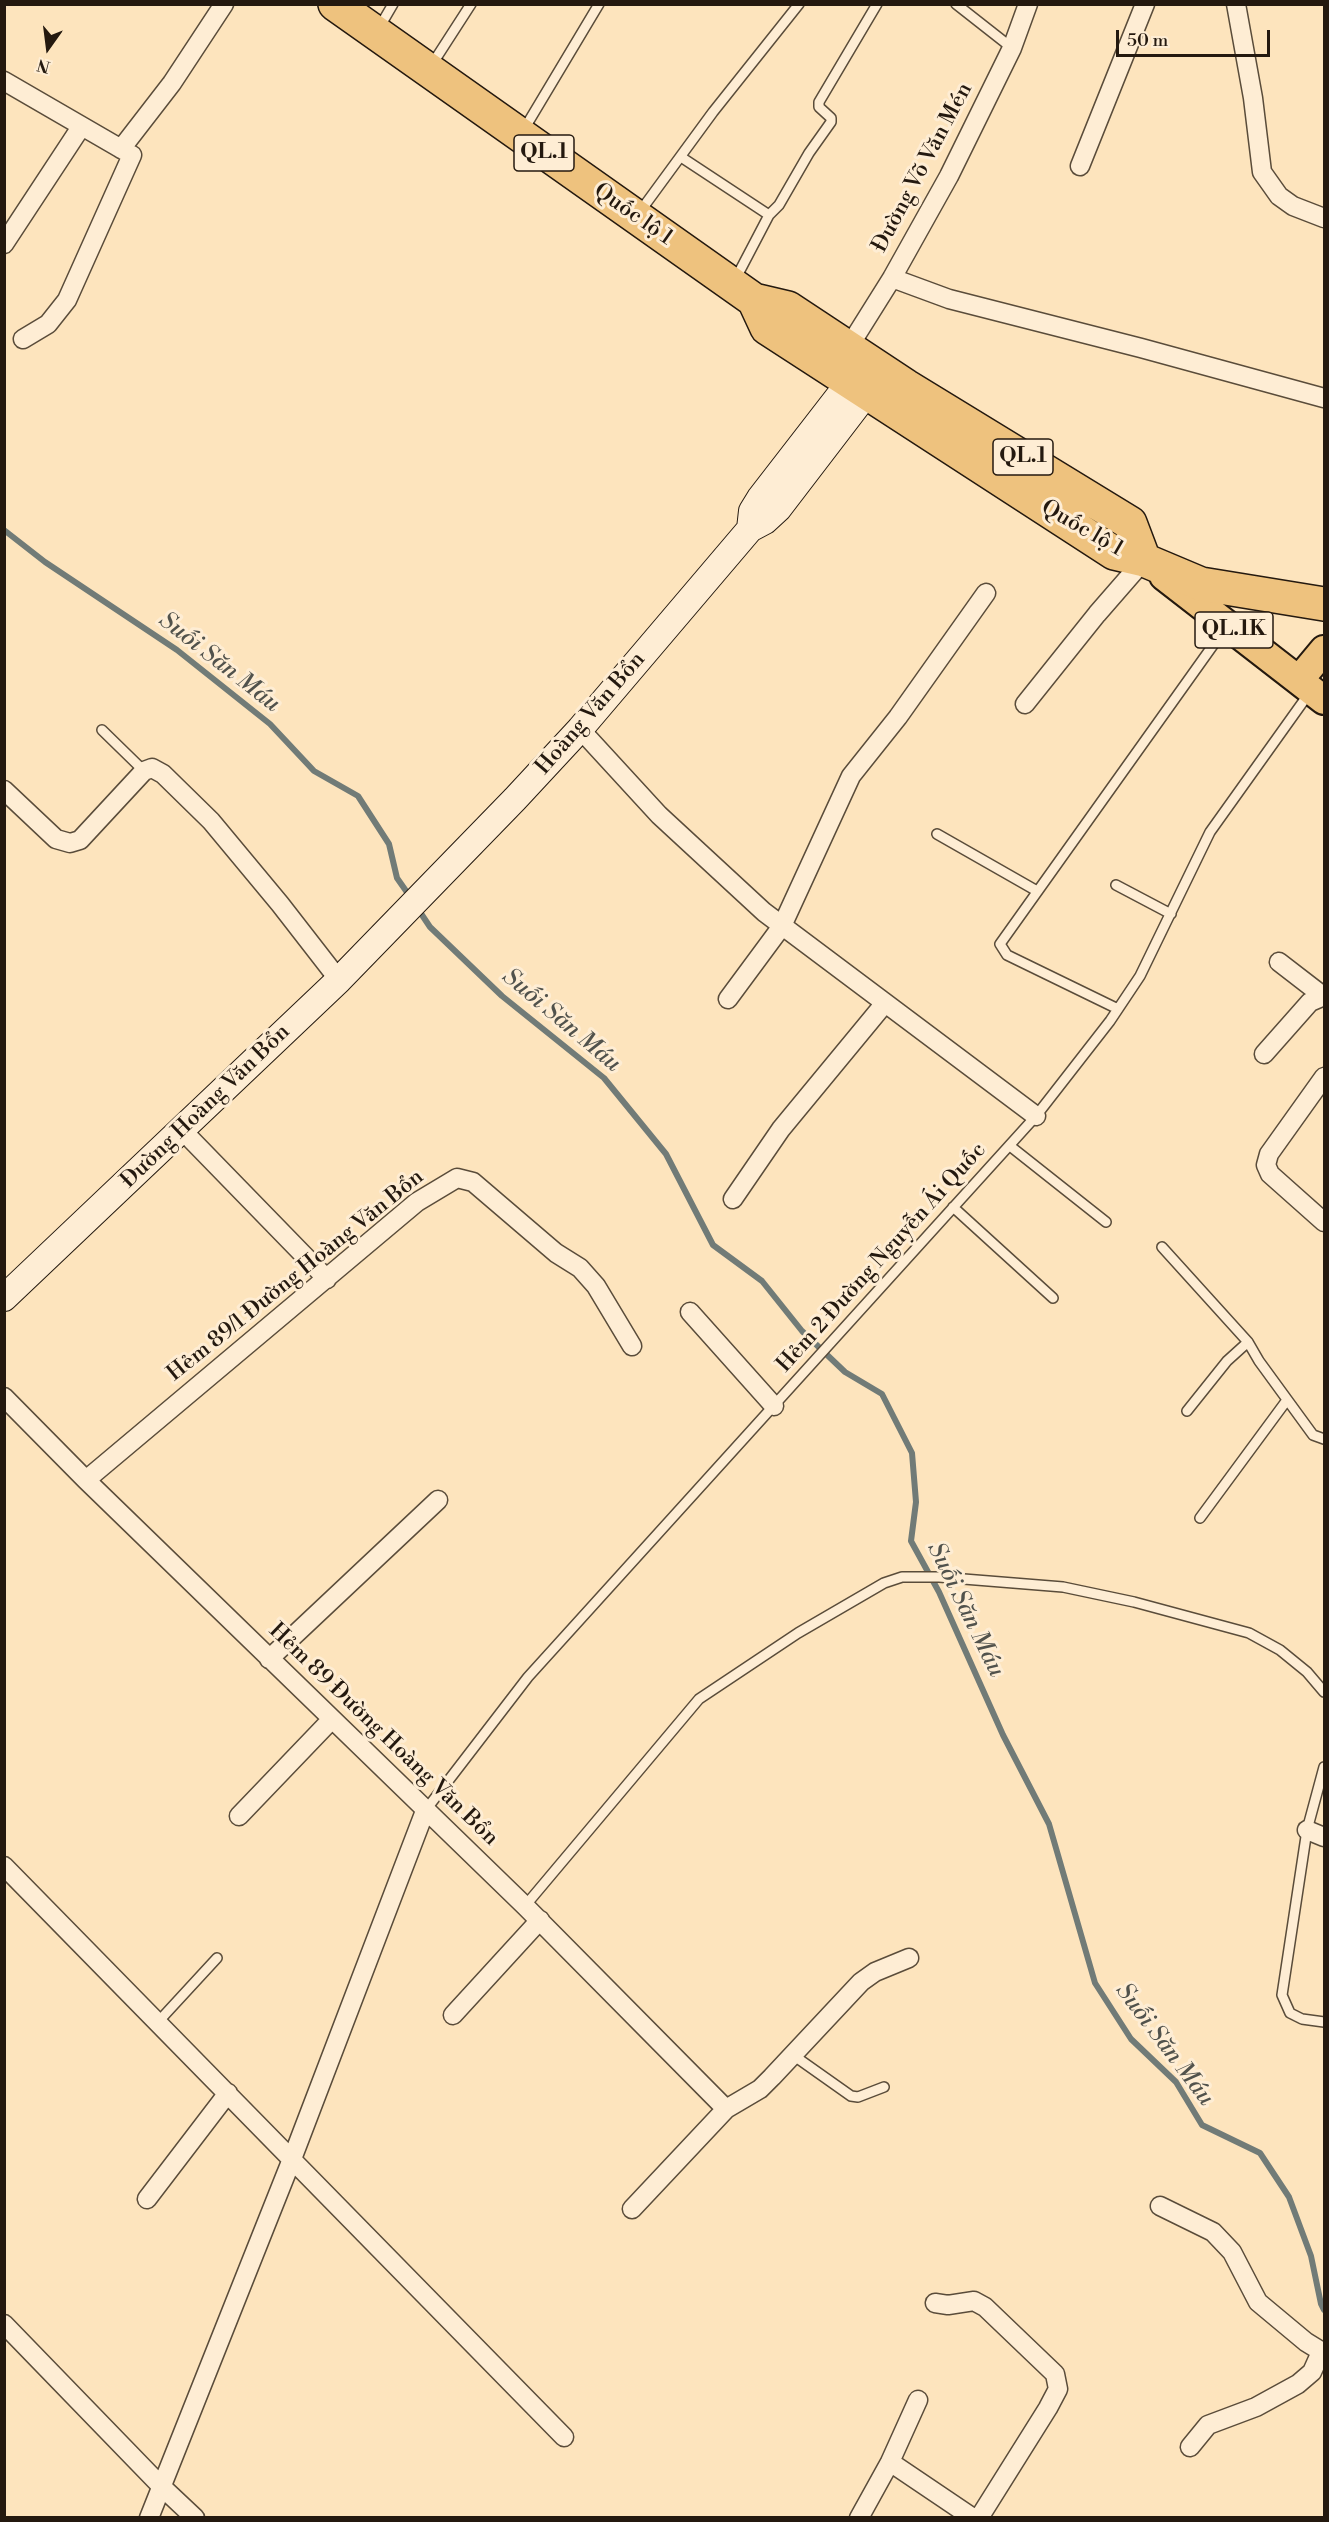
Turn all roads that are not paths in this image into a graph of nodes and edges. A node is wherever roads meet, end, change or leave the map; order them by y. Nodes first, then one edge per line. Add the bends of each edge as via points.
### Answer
1 (224, 4) edge
2 (393, 4) edge
3 (471, 4) edge
4 (599, 4) edge
5 (799, 4) edge
6 (877, 4) edge
7 (956, 4) edge
8 (1028, 4) edge
9 (1145, 4) edge
10 (1236, 4) edge
11 (355, 14) edge
12 (1012, 48) junction
13 (428, 71) junction
14 (4, 81) edge
15 (81, 127) junction
16 (520, 136) junction
17 (131, 154) junction
18 (681, 157) junction
19 (1080, 166) dead end
20 (769, 215) junction
21 (636, 218) junction
22 (1324, 218) edge
23 (6, 240) edge
24 (892, 278) junction
25 (743, 293) junction
26 (23, 339) dead end
27 (857, 371) junction
28 (1324, 398) edge
29 (1144, 560) junction
30 (986, 593) dead end
31 (1324, 604) edge
32 (1228, 625) junction
33 (1324, 650) edge
34 (1312, 690) edge
35 (1025, 704) dead end
36 (580, 729) junction
37 (102, 730) dead end
38 (144, 771) junction
39 (4, 790) edge
40 (937, 834) dead end
41 (1116, 885) dead end
42 (1037, 891) junction
43 (405, 914) joint
44 (1172, 914) junction
45 (782, 926) junction
46 (1279, 962) dead end
47 (339, 980) junction
48 (1324, 996) edge
49 (728, 999) dead end
50 (885, 1003) junction
51 (1118, 1009) junction
52 (1264, 1054) dead end
53 (1324, 1077) edge
54 (1036, 1116) junction
55 (181, 1129) junction
56 (1010, 1146) junction
57 (733, 1199) dead end
58 (953, 1207) junction
59 (1106, 1222) dead end
60 (1324, 1222) edge
61 (1162, 1247) dead end
62 (327, 1279) junction
63 (4, 1298) edge
64 (1053, 1298) dead end
65 (690, 1312) dead end
66 (1248, 1341) junction
67 (632, 1346) dead end
68 (4, 1397) edge
69 (1287, 1400) junction
70 (774, 1406) junction
71 (1187, 1411) dead end
72 (1324, 1439) edge
73 (86, 1480) junction
74 (438, 1500) dead end
75 (1200, 1518) dead end
76 (269, 1659) junction
77 (1324, 1692) edge
78 (332, 1719) junction
79 (1324, 1767) edge
80 (425, 1810) junction
81 (240, 1815) dead end
82 (1307, 1830) junction
83 (1324, 1837) edge
84 (4, 1866) edge
85 (525, 1906) junction
86 (540, 1920) junction
87 (217, 1958) dead end
88 (909, 1958) dead end
89 (453, 2015) dead end
90 (158, 2022) junction
91 (1324, 2022) edge
92 (793, 2055) junction
93 (884, 2087) dead end
94 (228, 2093) junction
95 (726, 2109) junction
96 (292, 2158) junction
97 (147, 2199) dead end
98 (1160, 2206) dead end
99 (632, 2209) dead end
100 (935, 2303) dead end
101 (4, 2324) edge
102 (1323, 2352) edge
103 (918, 2400) dead end
104 (564, 2438) dead end
105 (1190, 2447) dead end
106 (890, 2462) junction
107 (161, 2486) junction
108 (149, 2517) edge
109 (195, 2517) edge
110 (859, 2517) edge
111 (973, 2517) edge
112 (979, 2517) edge

1 - 17 street
2 - 11 lane
3 - 13 lane
4 - 16 lane
5 - 18 lane
6 - 20 lane via 819,102 831,122
7 - 12 lane
8 - 12 street, Đường Võ Văn Mén
9 - 19 street
10 - 22 street via 1262,172 1279,196
11 - 13 highway, Quốc lộ 1 / QL.1
12 - 24 street, Đường Võ Văn Mén via 949,176
13 - 16 highway, Quốc lộ 1 / QL.1
14 - 15 street
15 - 17 street
15 - 23 street
16 - 21 highway, Quốc lộ 1 / QL.1
17 - 26 street via 67,300 48,324
18 - 20 lane
18 - 21 lane
20 - 25 lane
21 - 25 highway, Quốc lộ 1 / QL.1
24 - 27 street, Đường Võ Văn Mén
24 - 28 street via 949,299
25 - 27 highway, Quốc lộ 1 / QL.1 via 788,308
27 - 29 highway, Quốc lộ 1 / QL.1 via 1130,523
27 - 36 main road, Hoàng Văn Bổn via 778,509 750,529
29 - 31 highway via 1201,584
29 - 32 main road, QL.1K
29 - 35 street
30 - 45 street via 851,776
32 - 34 main road, QL.1K
32 - 42 lane
33 - 34 main road
34 - 44 lane, Hẻm 2 Đường Nguyễn Ái Quốc via 1222,813
36 - 43 main road, Hoàng Văn Bổn
36 - 45 street via 659,815
37 - 38 lane
38 - 39 street via 80,840 70,843 56,839
38 - 47 street via 152,768 163,774 211,821
40 - 42 lane
41 - 44 lane
42 - 51 lane via 1003,938 1002,950
43 - 47 main road, Đường Hoàng Văn Bổn
44 - 51 lane, Hẻm 2 Đường Nguyễn Ái Quốc
45 - 49 street
45 - 50 street
46 - 48 street
47 - 55 main road, Đường Hoàng Văn Bổn
48 - 52 street via 1310,1002
50 - 54 street
50 - 57 street via 781,1129
51 - 54 lane, Hẻm 2 Đường Nguyễn Ái Quốc
53 - 60 street via 1269,1154 1266,1165 1270,1174
54 - 56 lane, Hẻm 2 Đường Nguyễn Ái Quốc
55 - 62 street
55 - 63 main road, Đường Hoàng Văn Bổn
56 - 58 lane, Hẻm 2 Đường Nguyễn Ái Quốc
56 - 59 lane
58 - 64 lane
58 - 70 lane, Hẻm 2 Đường Nguyễn Ái Quốc
61 - 66 lane
62 - 67 street, Hẻm 89/1 Đường Hoàng Văn Bổn via 417,1202 457,1178 473,1182 556,1253 580,1268 596,1286
62 - 73 street, Hẻm 89/1 Đường Hoàng Văn Bổn
65 - 70 street
66 - 69 lane
66 - 71 lane
68 - 73 street, Hẻm 89 Đường Hoàng Văn Bổn
69 - 72 lane via 1313,1435
69 - 75 lane
70 - 80 lane, Hẻm 2 Đường Nguyễn Ái Quốc via 528,1677
73 - 76 street, Hẻm 89 Đường Hoàng Văn Bổn
74 - 76 street
76 - 78 street, Hẻm 89 Đường Hoàng Văn Bổn
77 - 85 lane via 1308,1672 1280,1650 1248,1633 1063,1587 902,1577 884,1582 798,1633 699,1699
78 - 80 street, Hẻm 89 Đường Hoàng Văn Bổn
78 - 81 street
79 - 82 lane
80 - 85 street, Hẻm 89 Đường Hoàng Văn Bổn
80 - 96 street
82 - 83 street
82 - 91 lane via 1282,1995 1290,2013
84 - 90 street
85 - 86 street, Hẻm 89 Đường Hoàng Văn Bổn
86 - 89 street
86 - 95 street, Hẻm 89 Đường Hoàng Văn Bổn
87 - 90 lane
88 - 92 street via 861,1982
90 - 94 street
92 - 93 lane via 851,2096
92 - 95 street via 760,2089
94 - 96 street
94 - 97 street
95 - 99 street
96 - 104 street
96 - 107 street
98 - 102 street via 1213,2232 1232,2252 1258,2302
100 - 112 street via 974,2301 986,2307 1055,2374 1058,2389 1048,2408
101 - 107 street
102 - 105 street via 1312,2372 1298,2384 1256,2407 1208,2425
103 - 106 street
106 - 110 street
106 - 111 street
107 - 108 street
107 - 109 street

